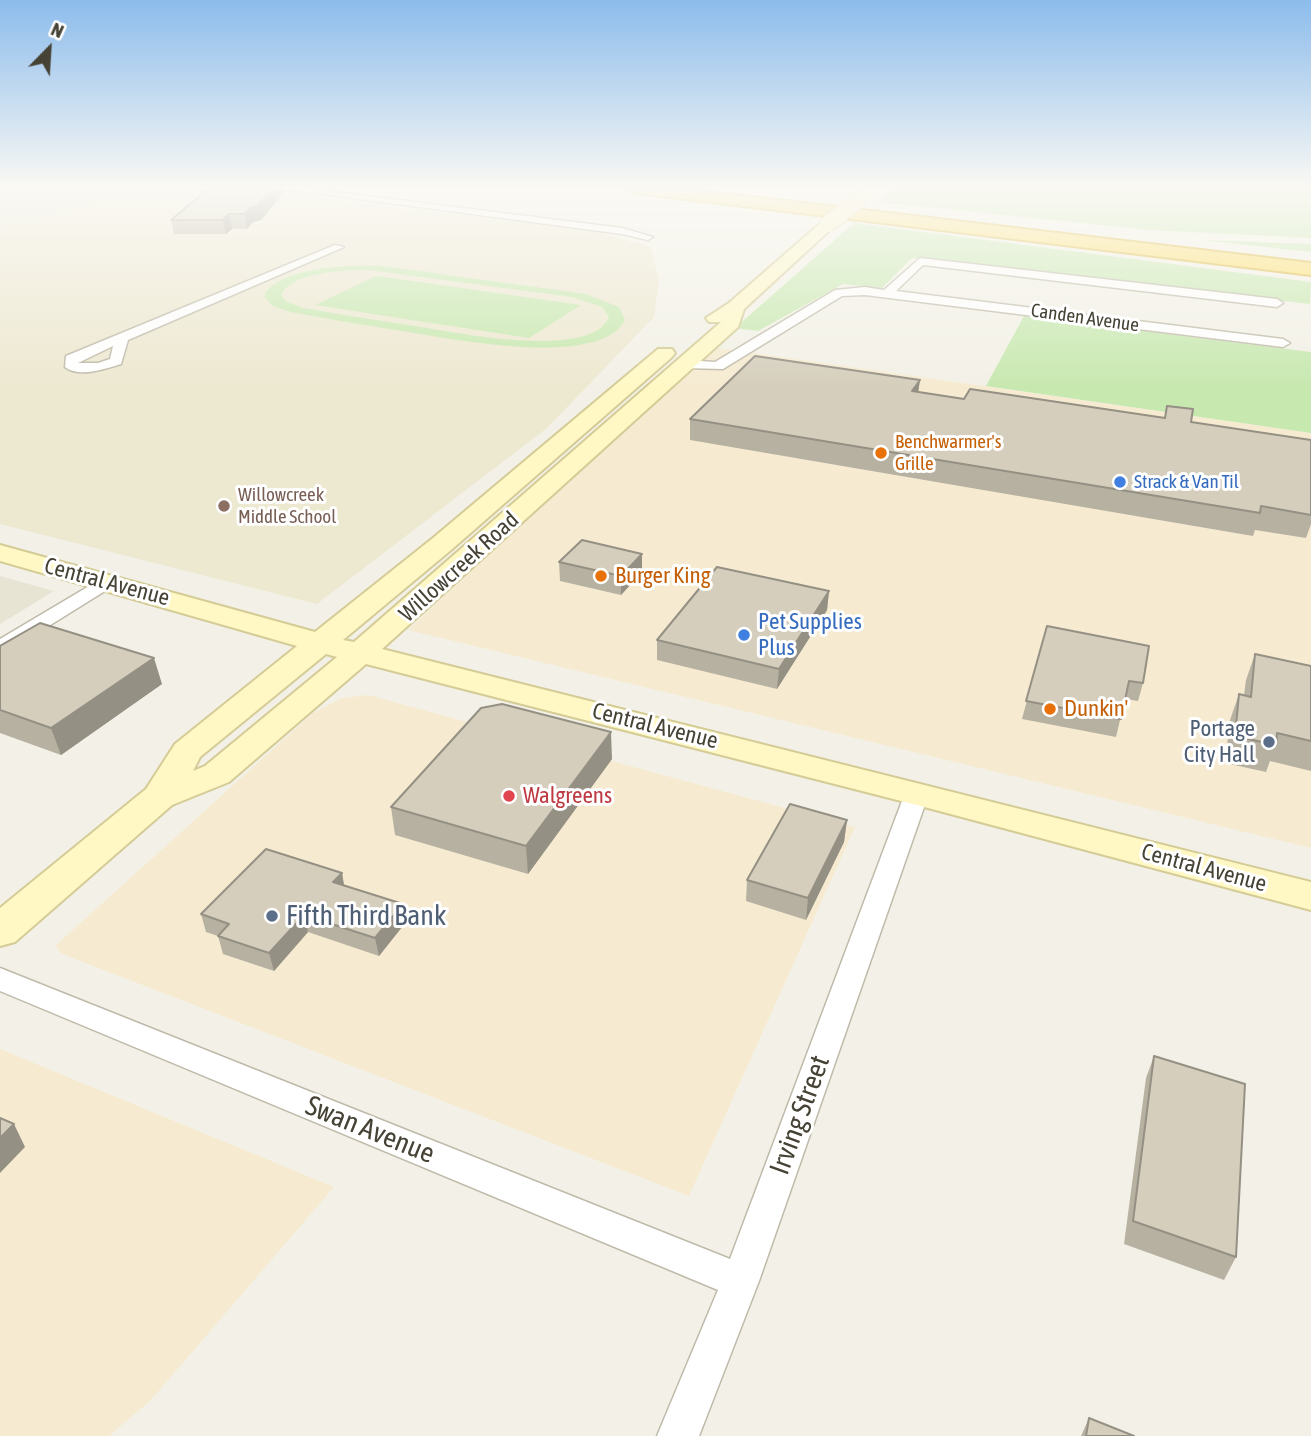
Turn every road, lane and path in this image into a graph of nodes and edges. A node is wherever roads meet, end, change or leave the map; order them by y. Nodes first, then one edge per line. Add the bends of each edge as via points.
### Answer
1 (320, 255) edge
2 (794, 255) edge
3 (1183, 255) edge
4 (1311, 271) edge
5 (887, 293) junction
6 (1277, 303) dead end
7 (736, 307) junction
8 (122, 337) dead end
9 (1283, 343) dead end
10 (684, 363) junction
11 (0, 553) edge
12 (106, 582) junction
13 (319, 643) junction
14 (0, 648) edge
15 (362, 654) junction
16 (917, 793) junction
17 (159, 797) junction
18 (1311, 895) edge
19 (0, 930) edge
20 (0, 979) edge
21 (740, 1281) junction
22 (678, 1436) edge

1 - 8 street
2 - 7 main road, Willowcreek Road, bridge
3 - 4 highway
5 - 6 street, Canden Avenue via 920,261
5 - 9 street, Canden Avenue
5 - 10 street, Canden Avenue via 839,293 718,366
7 - 10 main road, Willowcreek Road via 732,323
7 - 13 main road, Willowcreek Road via 707,321 653,362
10 - 15 main road, Willowcreek Road
11 - 12 main road, Central Avenue
12 - 13 main road, Central Avenue
12 - 14 street
13 - 15 main road, Central Avenue
13 - 17 main road, Willowcreek Road via 187,751
15 - 16 main road, Central Avenue
15 - 17 main road, Willowcreek Road via 218,774
16 - 18 main road, Central Avenue
16 - 21 street, Irving Street
17 - 19 main road, Willowcreek Road
20 - 21 street, Swan Avenue
21 - 22 street, Irving Street

